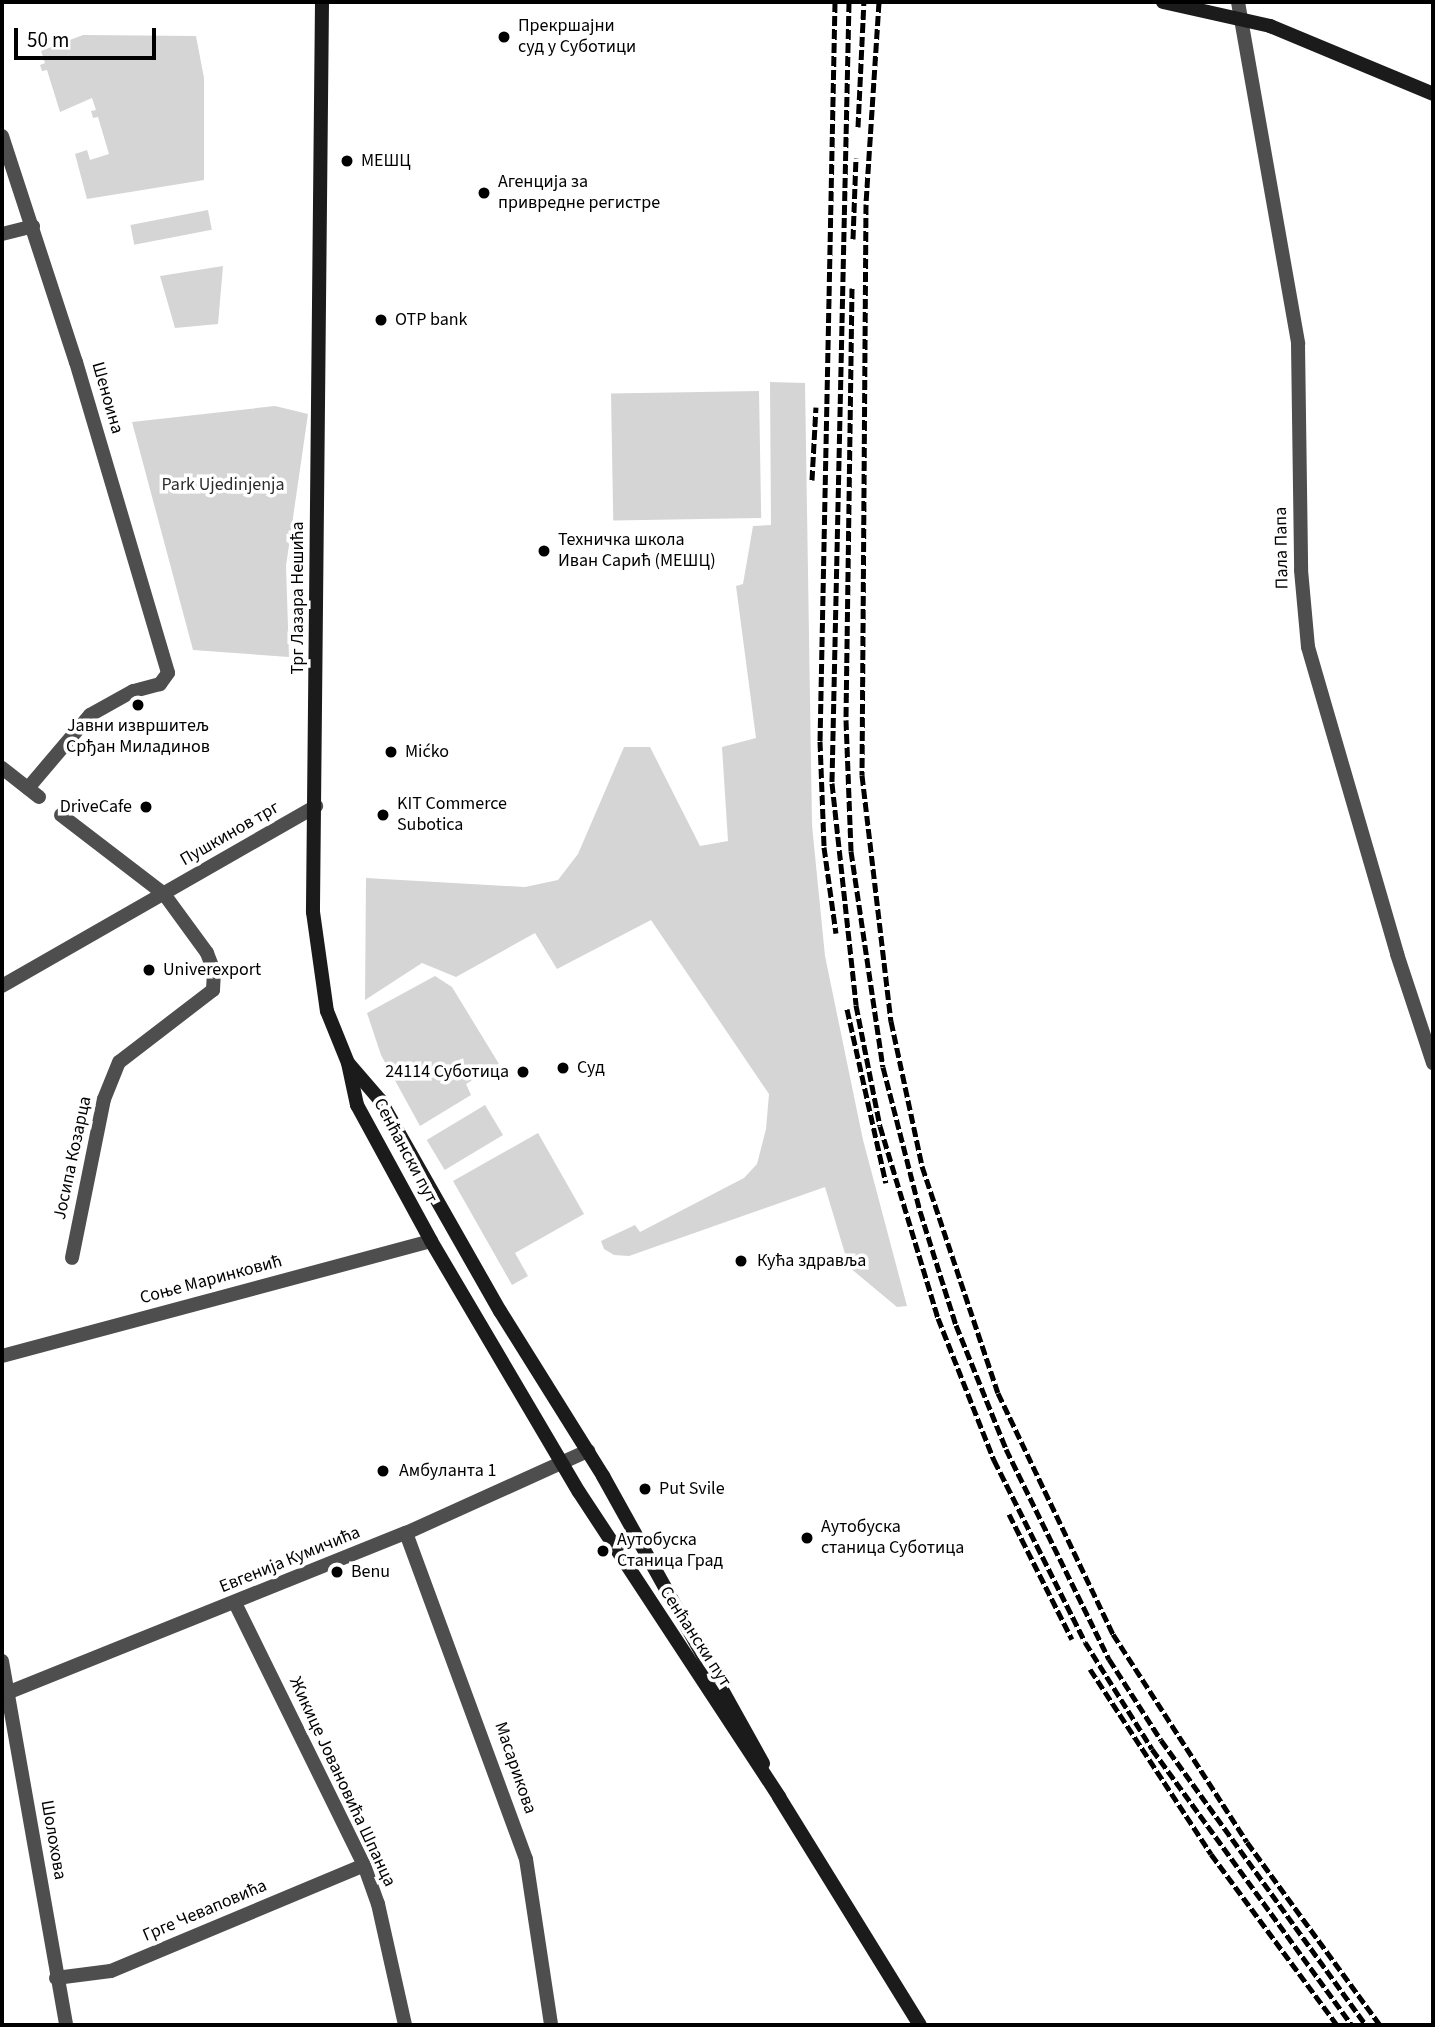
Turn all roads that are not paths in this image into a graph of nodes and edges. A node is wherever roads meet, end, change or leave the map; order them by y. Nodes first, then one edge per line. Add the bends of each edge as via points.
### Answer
1 (323, 2) edge
2 (1163, 2) edge
3 (1238, 2) edge
4 (1241, 18) junction
5 (1433, 94) edge
6 (2, 136) edge
7 (33, 226) junction
8 (2, 234) edge
9 (2, 768) edge
10 (316, 806) junction
11 (61, 815) dead end
12 (164, 894) junction
13 (2, 986) edge
14 (348, 1063) junction
15 (1433, 1063) edge
16 (431, 1241) junction
17 (72, 1258) dead end
18 (2, 1356) edge
19 (588, 1451) junction
20 (562, 1461) junction
21 (406, 1533) junction
22 (235, 1603) junction
23 (2, 1661) edge
24 (5, 1694) edge
25 (779, 1797) junction
26 (364, 1865) junction
27 (57, 1978) junction
28 (66, 2025) edge
29 (405, 2025) edge
30 (551, 2025) edge
31 (920, 2025) edge

1 - 10 main road, Трг Лазара Нешића
2 - 4 main road
3 - 4 street, Пала Папа
4 - 5 main road via 1299,37
4 - 15 street, Пала Папа via 1298,344 1301,570 1308,647
6 - 7 street, Шеноина
7 - 8 street
7 - 9 street, Шеноина via 168,673 160,684 133,691 90,715 33,793
10 - 12 street, Пушкинов трг
10 - 14 main road, Трг Лазара Нешића via 313,912 317,960 327,1011
11 - 12 street
12 - 13 street, Пушкинов трг
12 - 17 street, Јосипа Козарца via 207,953 214,971 213,990 119,1062 104,1099
14 - 16 main road, Сенћански пут via 357,1105
14 - 19 main road, Сенћански пут via 380,1100 500,1311
16 - 18 street, Соње Маринковић
16 - 20 main road, Сенћански пут
19 - 20 street, Евгенија Кумичића
19 - 25 main road, Сенћански пут via 741,1717
20 - 21 street, Евгенија Кумичића
20 - 25 main road, Сенћански пут
21 - 22 street, Евгенија Кумичића
21 - 30 street, Масарикова via 526,1858
22 - 24 street, Евгенија Кумичића
22 - 26 street, Жикице Јовановића Шпанца
23 - 24 street, Шолохова
24 - 27 street, Шолохова
25 - 31 main road, Сенћански пут
26 - 27 street, Грге Чеваповића via 111,1970
26 - 29 street, Жикице Јовановића Шпанца via 378,1904
27 - 28 street, Шолохова

